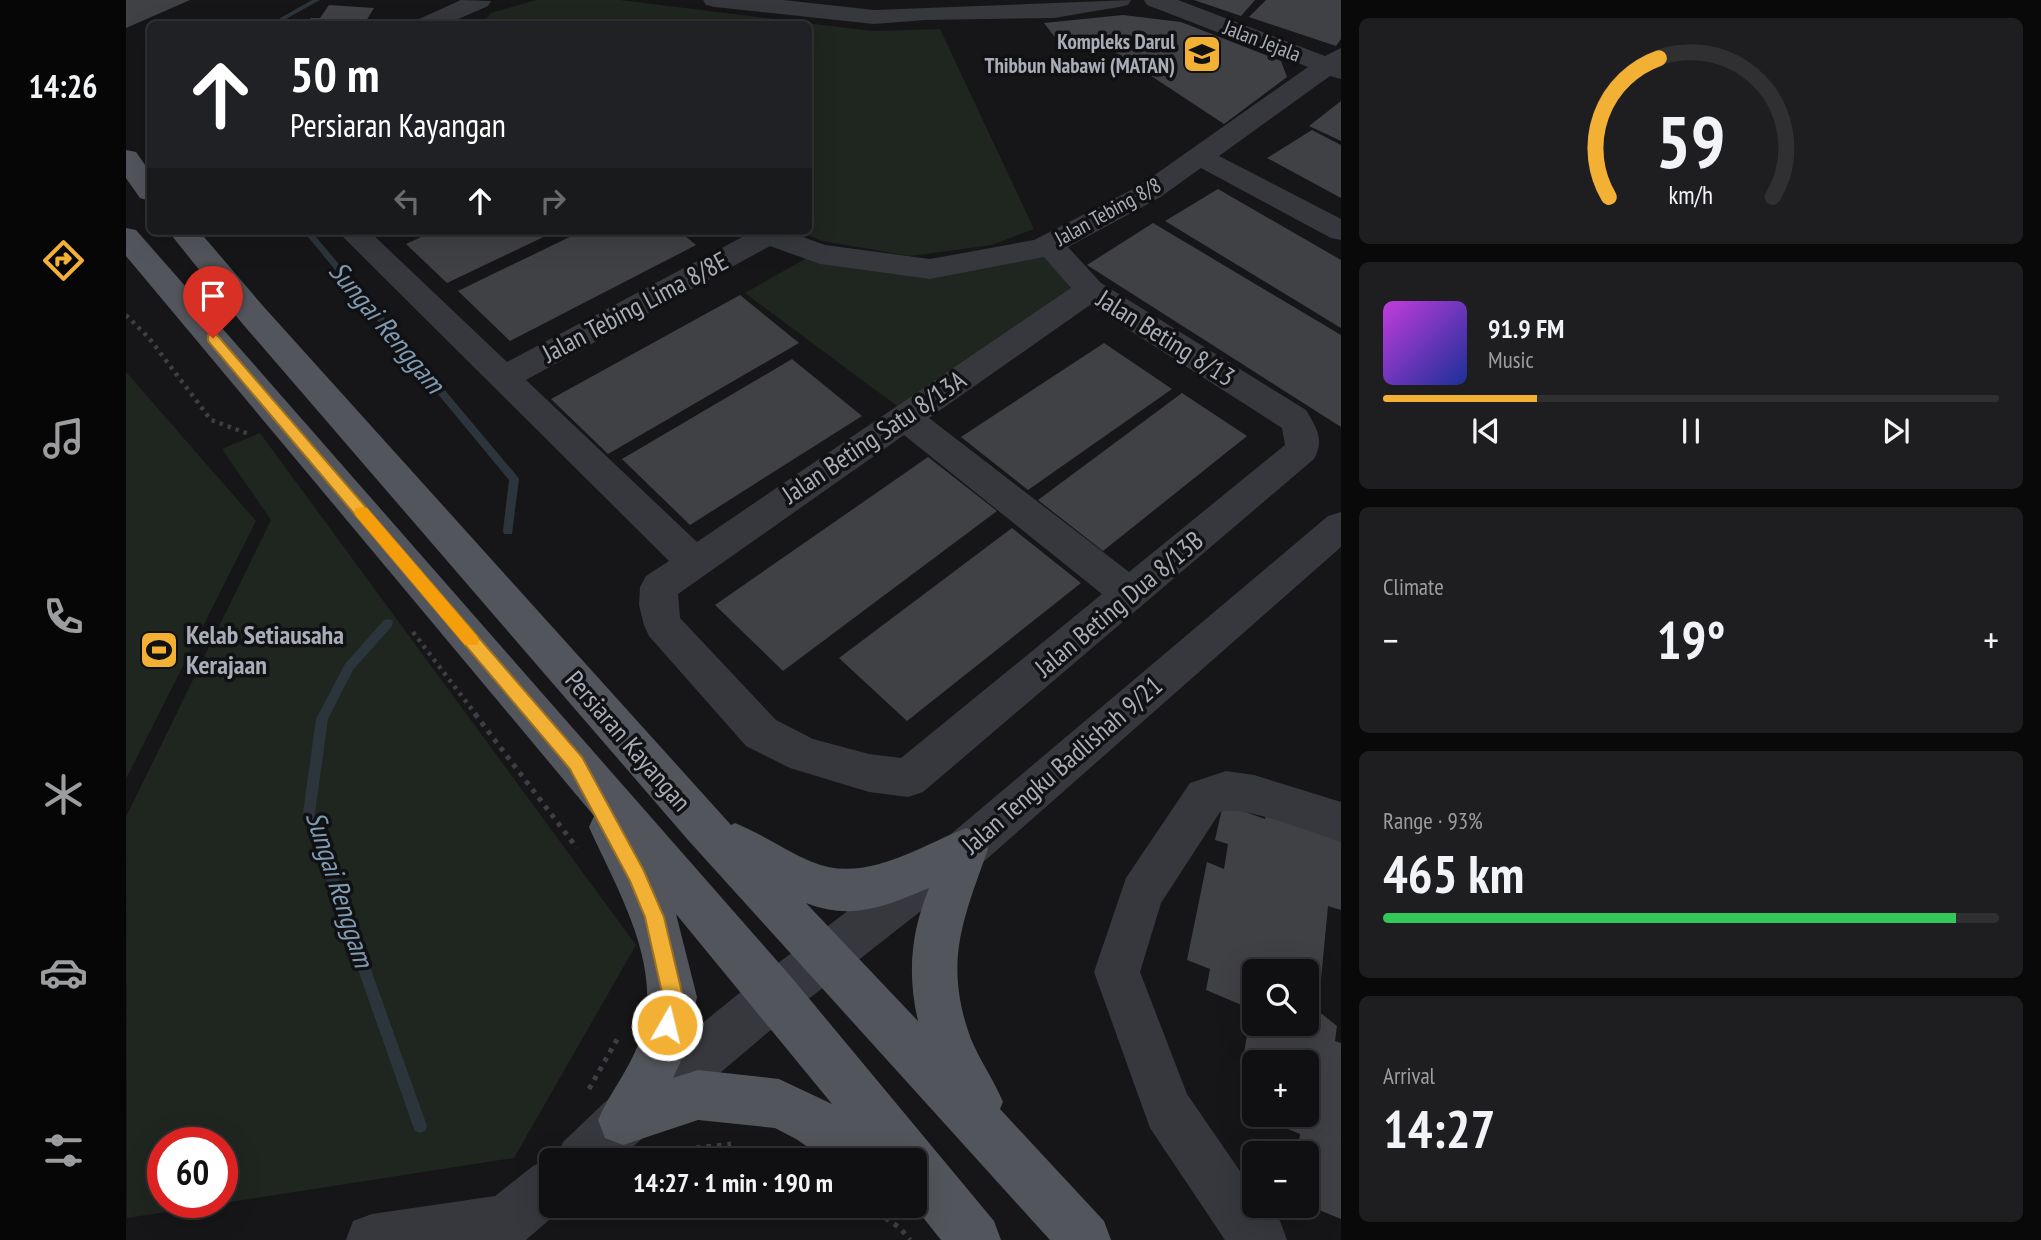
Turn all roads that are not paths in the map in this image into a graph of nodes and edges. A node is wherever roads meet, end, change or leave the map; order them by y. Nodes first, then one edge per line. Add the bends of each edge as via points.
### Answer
1 (715, 0) edge
2 (1119, 0) edge
3 (1156, 0) edge
4 (480, 1) edge
5 (921, 6) edge
6 (435, 21) edge
7 (463, 21) edge
8 (1337, 65) edge
9 (1200, 157) junction
10 (1341, 231) edge
11 (186, 235) edge
12 (367, 235) edge
13 (759, 235) edge
14 (768, 235) edge
15 (126, 237) edge
16 (1050, 245) junction
17 (1090, 290) junction
18 (503, 378) junction
19 (904, 417) junction
20 (1294, 419) joint
21 (1341, 526) edge
22 (693, 561) junction
23 (1131, 595) junction
24 (576, 763) junction
25 (908, 778) joint
26 (1341, 822) edge
27 (703, 826) junction
28 (966, 849) junction
29 (825, 955) junction
30 (775, 995) junction
31 (604, 1108) junction
32 (586, 1148) edge
33 (853, 1148) edge
34 (900, 1148) edge
35 (1019, 1166) junction
36 (927, 1182) edge
37 (539, 1194) edge
38 (927, 1202) edge
39 (495, 1230) edge
40 (970, 1234) edge
41 (372, 1240) edge
42 (1085, 1240) edge
43 (1261, 1240) edge

1 - 5 street via 874,17
2 - 5 street via 1054,11
3 - 8 street, Jalan Jejala
4 - 6 street
4 - 7 street
8 - 9 street, Jalan Tebing 8/8
9 - 10 street
9 - 16 street, Jalan Tebing 8/8 via 1149,192
11 - 27 main road, Persiaran Kayangan
12 - 18 street
13 - 18 street, Jalan Tebing Lima 8/8E
14 - 16 street, Jalan Tebing 8/8 via 820,254 930,269
15 - 24 main road, Persiaran Kayangan
16 - 17 street, Jalan Beting 8/13
17 - 19 street, Jalan Beting Satu 8/13A
17 - 20 street, Jalan Beting 8/13
18 - 22 street
19 - 22 street, Jalan Beting Satu 8/13A
19 - 23 street
20 - 23 street, Jalan Beting Dua 8/13B via 1302,432 1303,450
21 - 28 street, Jalan Tengku Badlishah 9/21
22 - 25 street, Jalan Beting Satu 8/13A via 659,587 663,625 761,733 805,755
23 - 25 street, Jalan Beting Dua 8/13B
24 - 30 main road, Persiaran Kayangan
24 - 31 main road via 655,917 673,997 661,1052
26 - 43 street via 1254,794 1226,790 1205,797 1142,893 1117,972 1168,1110 1245,1224
27 - 28 main road via 798,878 844,891 893,881
27 - 29 main road, Persiaran Kayangan
28 - 29 street, Jalan Tengku Badlishah 9/21
28 - 35 main road via 936,938 935,994 963,1077
29 - 30 street, Jalan Tengku Badlishah 9/21
29 - 35 main road, Persiaran Kayangan
30 - 31 street, Jalan Tengku Badlishah 9/21
30 - 34 main road, Persiaran Kayangan
31 - 32 street, Jalan Tengku Badlishah 9/21
31 - 33 main road via 698,1095 779,1104
35 - 42 main road, Persiaran Kayangan
36 - 40 main road
37 - 39 street
38 - 40 main road
39 - 41 street

